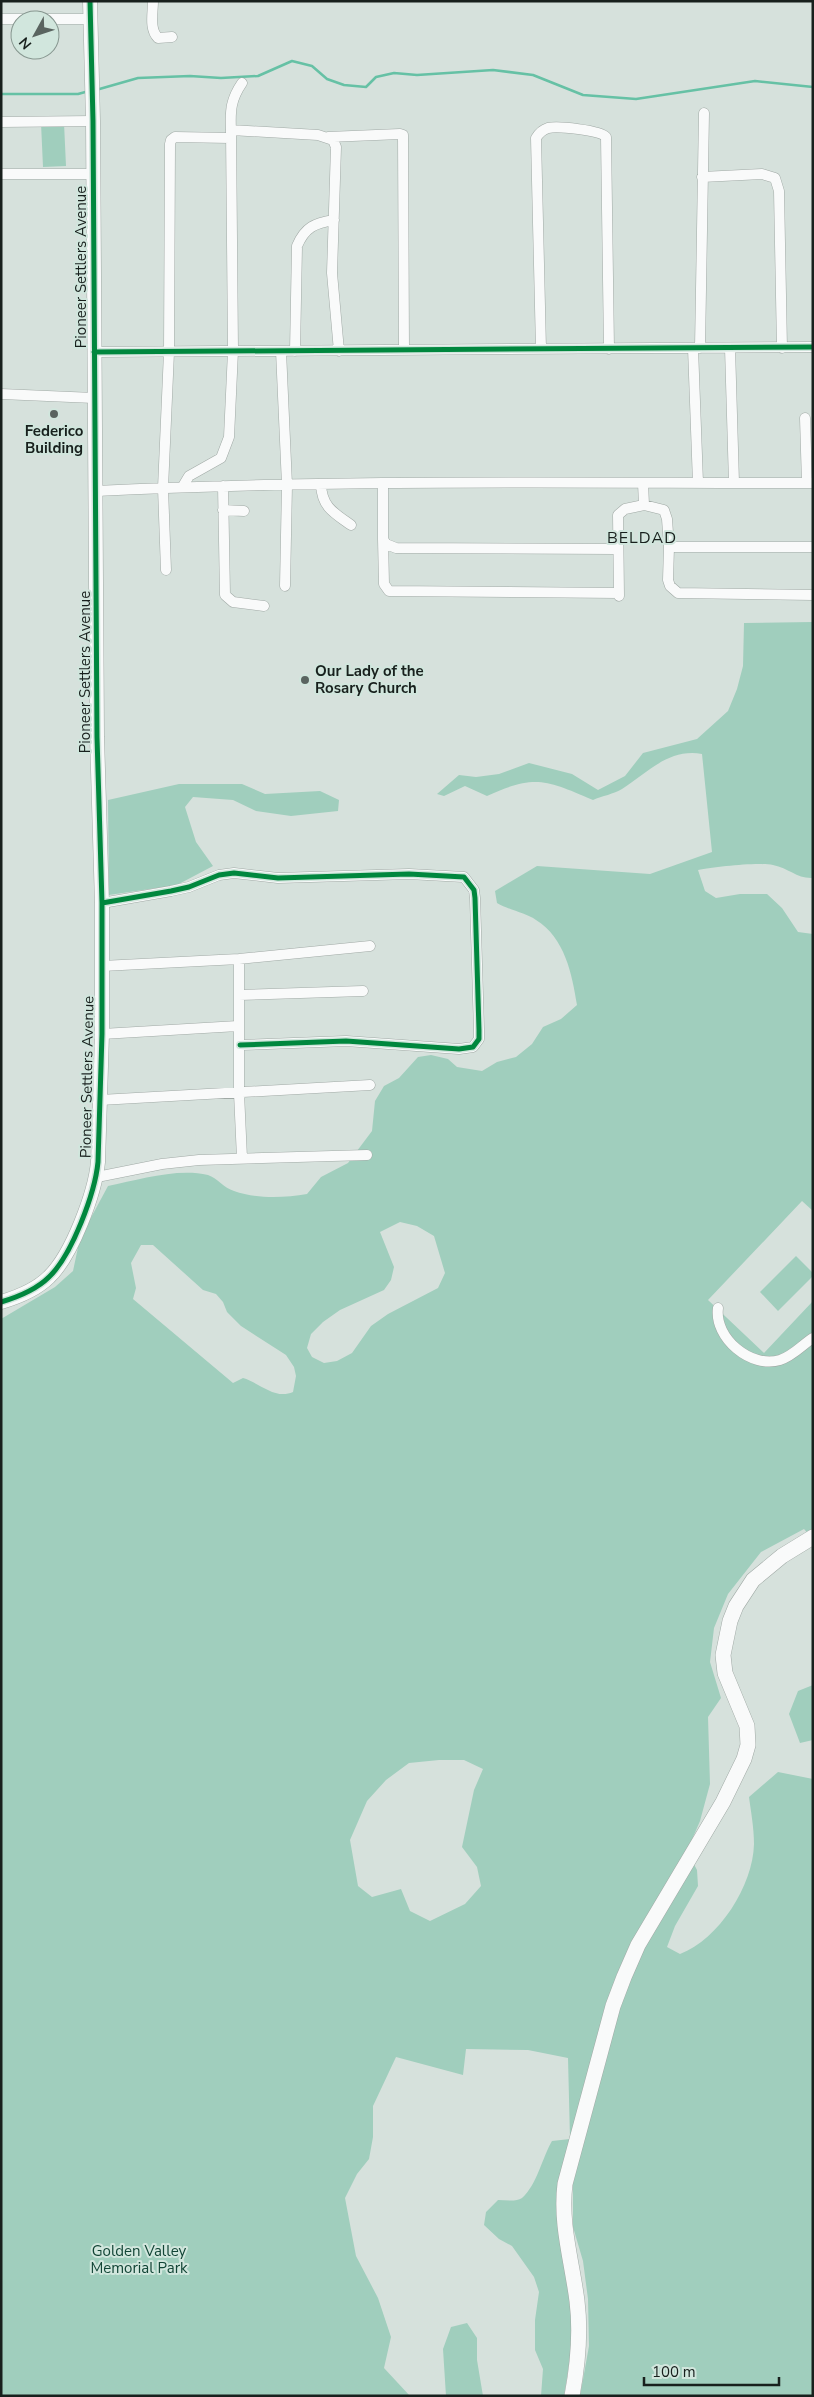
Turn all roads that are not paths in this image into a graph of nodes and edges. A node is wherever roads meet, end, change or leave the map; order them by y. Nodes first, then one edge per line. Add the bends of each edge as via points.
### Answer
1 (90, 1) edge
2 (153, 1) edge
3 (1, 19) edge
4 (89, 19) junction
5 (172, 37) dead end
6 (242, 83) dead end
7 (704, 113) dead end
8 (93, 121) junction
9 (1, 122) edge
10 (230, 134) junction
11 (328, 137) junction
12 (1, 174) edge
13 (93, 174) junction
14 (702, 178) junction
15 (334, 220) junction
16 (813, 347) edge
17 (697, 348) junction
18 (730, 348) junction
19 (782, 348) junction
20 (541, 349) junction
21 (609, 349) junction
22 (339, 350) junction
23 (404, 350) junction
24 (233, 351) junction
25 (281, 351) junction
26 (296, 351) junction
27 (94, 352) junction
28 (170, 352) junction
29 (1, 394) edge
30 (94, 398) junction
31 (805, 418) dead end
32 (643, 483) junction
33 (698, 483) junction
34 (734, 483) junction
35 (810, 483) edge
36 (383, 484) junction
37 (287, 485) junction
38 (321, 485) junction
39 (183, 486) junction
40 (224, 486) junction
41 (163, 488) junction
42 (96, 491) junction
43 (644, 505) junction
44 (223, 510) junction
45 (244, 511) dead end
46 (351, 525) dead end
47 (383, 539) junction
48 (668, 547) junction
49 (813, 547) edge
50 (618, 549) junction
51 (166, 570) dead end
52 (285, 586) dead end
53 (813, 595) edge
54 (264, 606) dead end
55 (102, 903) junction
56 (370, 946) dead end
57 (239, 959) junction
58 (102, 966) junction
59 (363, 991) dead end
60 (240, 995) junction
61 (238, 1026) junction
62 (102, 1034) junction
63 (240, 1045) junction
64 (370, 1085) dead end
65 (238, 1093) junction
66 (100, 1100) junction
67 (367, 1155) dead end
68 (242, 1158) junction
69 (97, 1178) junction
70 (1, 1302) edge
71 (718, 1308) dead end
72 (813, 1338) edge
73 (813, 1536) edge
74 (572, 2396) edge

1 - 4 street, Pioneer Settlers Avenue
2 - 5 street via 152,27 155,35 158,38
3 - 4 street
4 - 8 street, Pioneer Settlers Avenue
6 - 10 street via 230,107
7 - 14 street
8 - 9 street
8 - 13 street, Pioneer Settlers Avenue
10 - 11 street
10 - 24 street
10 - 28 street via 175,137 171,140
11 - 15 street via 334,140 336,147
11 - 23 street via 403,135
12 - 13 street
13 - 27 street, Pioneer Settlers Avenue
14 - 17 street
14 - 19 street via 762,174 775,178 779,191
15 - 22 street via 332,273
15 - 26 street via 312,226 297,246
16 - 19 street
17 - 18 street
17 - 21 street
17 - 33 street
18 - 19 street
18 - 34 street
20 - 21 street
20 - 21 street via 536,138 549,128 599,132 606,137
20 - 23 street
22 - 23 street
22 - 26 street
24 - 25 street
24 - 28 street
24 - 39 street via 226,450 215,463 188,476
25 - 26 street
25 - 37 street
27 - 28 street
27 - 30 street, Pioneer Settlers Avenue
28 - 41 street
29 - 30 street
30 - 42 street, Pioneer Settlers Avenue
31 - 35 street
32 - 33 street
32 - 36 street
32 - 43 street
33 - 34 street
34 - 35 street
36 - 38 street
36 - 47 street
37 - 38 street
37 - 40 street
37 - 52 street
38 - 46 street via 327,508
39 - 40 street
39 - 41 street
40 - 44 street
41 - 42 street
41 - 51 street
42 - 55 street, Pioneer Settlers Avenue via 97,737
43 - 48 street via 664,510
43 - 50 street via 625,508 618,515
44 - 45 street
44 - 54 street via 225,595 233,602
47 - 50 street via 396,548
47 - 50 street via 384,584 389,591 619,595
48 - 49 street
48 - 53 street via 668,580 678,593
55 - 58 street, Pioneer Settlers Avenue
55 - 63 street via 189,887 219,875 234,873 297,878 409,874 464,878 470,884 475,898 479,1030 479,1039 473,1047 459,1049 346,1041
56 - 57 street
57 - 58 street
57 - 60 street
58 - 62 street, Pioneer Settlers Avenue
59 - 60 street
60 - 61 street
61 - 62 street
61 - 63 street
62 - 66 street, Pioneer Settlers Avenue
63 - 65 street
64 - 65 street
65 - 66 street
65 - 68 street
66 - 69 street, Pioneer Settlers Avenue
67 - 68 street
68 - 69 street via 162,1164
69 - 70 street, Pioneer Settlers Avenue via 87,1210 55,1271 30,1291
71 - 72 street via 719,1326 725,1336 753,1358 767,1362 781,1360
73 - 74 main road via 759,1574 736,1606 723,1655 725,1673 747,1726 748,1744 744,1759 723,1802 638,1945 613,2006 564,2192 564,2220 579,2328

